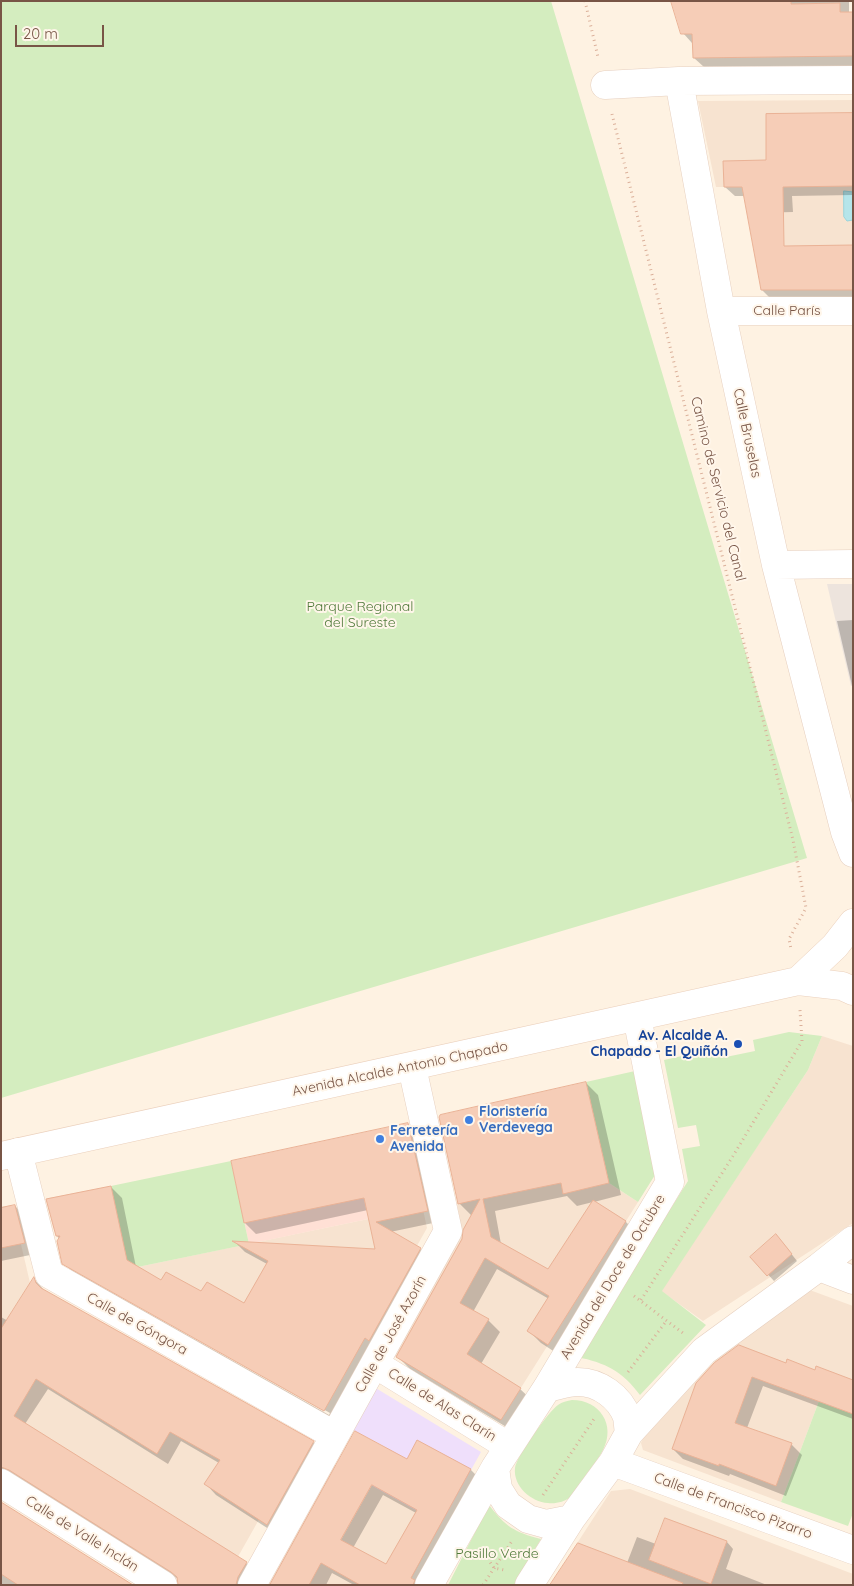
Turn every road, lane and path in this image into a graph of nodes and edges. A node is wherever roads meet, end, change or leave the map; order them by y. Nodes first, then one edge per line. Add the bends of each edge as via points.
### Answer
1 (585, 1) edge
2 (853, 80) edge
3 (679, 81) junction
4 (605, 85) junction
5 (721, 311) junction
6 (853, 311) edge
7 (853, 564) edge
8 (776, 565) junction
9 (853, 853) edge
10 (853, 924) edge
11 (798, 980) junction
12 (853, 990) edge
13 (637, 1017) junction
14 (412, 1067) junction
15 (10, 1154) edge
16 (853, 1240) edge
17 (819, 1267) junction
18 (611, 1280) junction
19 (853, 1280) edge
20 (641, 1300) junction
21 (667, 1320) junction
22 (704, 1351) junction
23 (375, 1364) junction
24 (547, 1388) junction
25 (612, 1394) junction
26 (629, 1433) junction
27 (334, 1435) junction
28 (502, 1457) junction
29 (613, 1462) junction
30 (1, 1483) edge
31 (528, 1519) junction
32 (571, 1519) junction
33 (463, 1522) junction
34 (853, 1550) edge
35 (494, 1568) junction
36 (531, 1581) edge
37 (162, 1585) edge
38 (252, 1585) edge
39 (430, 1585) edge
40 (483, 1585) edge

1 - 4 path, Camino de Servicio del Canal
2 - 3 street
3 - 4 street
3 - 5 street, Calle Bruselas
4 - 11 path, Camino de Servicio del Canal via 793,840 806,908 789,939
5 - 6 street, Calle París
5 - 8 street, Calle Bruselas
7 - 8 street
8 - 9 street, Calle Bruselas
10 - 11 street, Avenida Alcalde Antonio Chapado via 835,946
11 - 12 street, Avenida Alcalde Antonio Chapado
11 - 13 street, Avenida Alcalde Antonio Chapado
11 - 20 path, Camino de Servicio del Canal via 802,1041
13 - 14 street, Avenida Alcalde Antonio Chapado
13 - 18 street, Avenida del Doce de Octubre via 670,1182
14 - 15 street, Avenida Alcalde Antonio Chapado
14 - 23 street, Calle de José Azorín via 448,1232
15 - 27 street, Calle de Góngora via 49,1274
16 - 17 street
17 - 19 street
17 - 22 street
18 - 20 path
18 - 24 street, Avenida del Doce de Octubre
20 - 21 path
21 - 22 path
21 - 25 path
22 - 26 street
23 - 27 street, Calle de José Azorín
23 - 28 street, Calle de Alas Clarín
24 - 25 street, Avenida del Doce de Octubre via 578,1382 597,1385
24 - 28 street, Avenida del Doce de Octubre
25 - 26 street via 627,1418
25 - 31 path
26 - 29 street
27 - 38 street, Calle de José Azorín
28 - 31 street via 498,1489 508,1505
28 - 33 street, Avenida del Doce de Octubre
29 - 32 street
29 - 34 street, Calle de Francisco Pizarro
30 - 37 street, Calle de Valle Inclán
31 - 32 street via 546,1524
31 - 35 path
32 - 36 street
33 - 35 path
33 - 39 street, Avenida del Doce de Octubre
35 - 36 path
35 - 40 path

